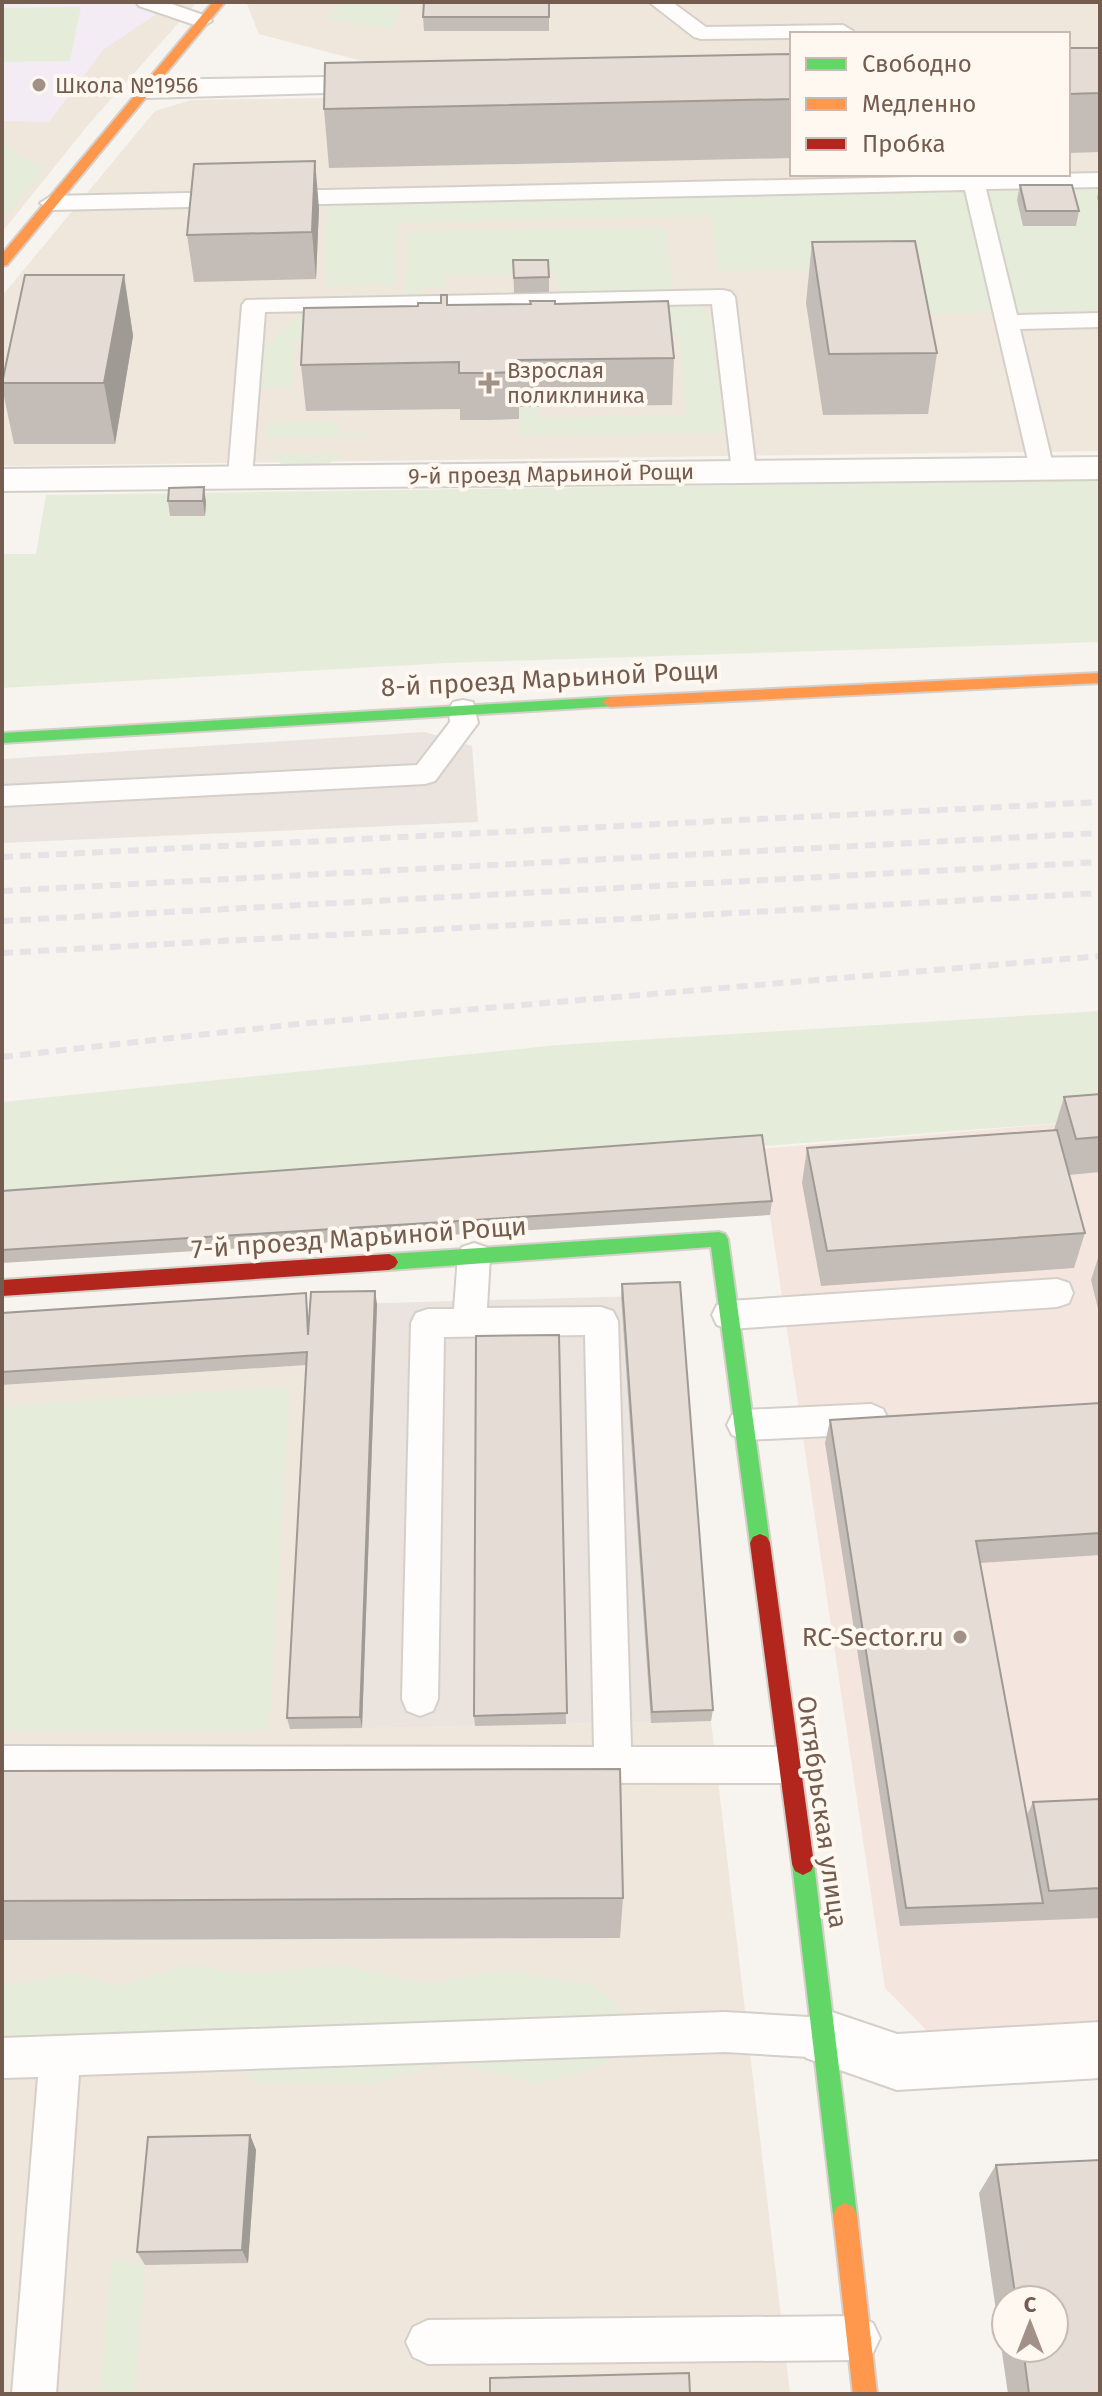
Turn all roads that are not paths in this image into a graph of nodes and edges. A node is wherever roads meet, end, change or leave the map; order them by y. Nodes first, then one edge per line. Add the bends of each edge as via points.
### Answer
1 (146, 2) edge
2 (219, 2) edge
3 (659, 2) edge
4 (202, 21) junction
5 (843, 27) edge
6 (414, 85) edge
7 (144, 89) junction
8 (1100, 180) edge
9 (974, 183) junction
10 (51, 203) junction
11 (7, 250) edge
12 (1100, 320) edge
13 (1007, 322) junction
14 (1100, 468) edge
15 (1042, 469) junction
16 (744, 471) junction
17 (240, 477) junction
18 (2, 480) edge
19 (1100, 678) edge
20 (463, 709) junction
21 (2, 738) edge
22 (2, 796) edge
23 (719, 1239) joint
24 (474, 1256) junction
25 (2, 1288) edge
26 (1057, 1293) dead end
27 (729, 1315) junction
28 (470, 1323) junction
29 (896, 1417) edge
30 (744, 1425) junction
31 (420, 1699) dead end
32 (2, 1764) edge
33 (613, 1764) junction
34 (789, 1765) junction
35 (826, 2038) junction
36 (1100, 2050) edge
37 (60, 2057) junction
38 (2, 2058) edge
39 (858, 2338) junction
40 (428, 2342) dead end
41 (34, 2394) edge
42 (865, 2394) edge

1 - 4 lane
2 - 4 street
3 - 5 lane via 701,33
4 - 7 street
6 - 7 street
7 - 10 street
8 - 9 lane
9 - 10 lane
9 - 13 lane
10 - 11 street
12 - 13 lane
13 - 15 lane
14 - 15 street, 9-й проезд Марьиной Рощи
15 - 16 street, 9-й проезд Марьиной Рощи
16 - 17 street, 9-й проезд Марьиной Рощи
16 - 17 lane via 723,297 254,305
17 - 18 street, 9-й проезд Марьиной Рощи
19 - 20 street, 8-й проезд Марьиной Рощи
20 - 21 street, 8-й проезд Марьиной Рощи
20 - 22 lane via 464,723 425,774
23 - 24 street, 7-й проезд Марьиной Рощи
23 - 27 street, Октябрьская улица
24 - 25 street, 7-й проезд Марьиной Рощи
24 - 28 lane
26 - 27 lane
27 - 30 street, Октябрьская улица
28 - 31 lane via 428,1323
28 - 33 lane via 601,1321
29 - 30 lane
30 - 34 street, Октябрьская улица
32 - 33 lane
33 - 34 lane
34 - 35 street, Октябрьская улица
35 - 36 street via 897,2062
35 - 37 lane via 725,2032
35 - 39 street, Октябрьская улица
37 - 38 lane
37 - 41 lane
39 - 40 lane
39 - 42 street, Октябрьская улица

